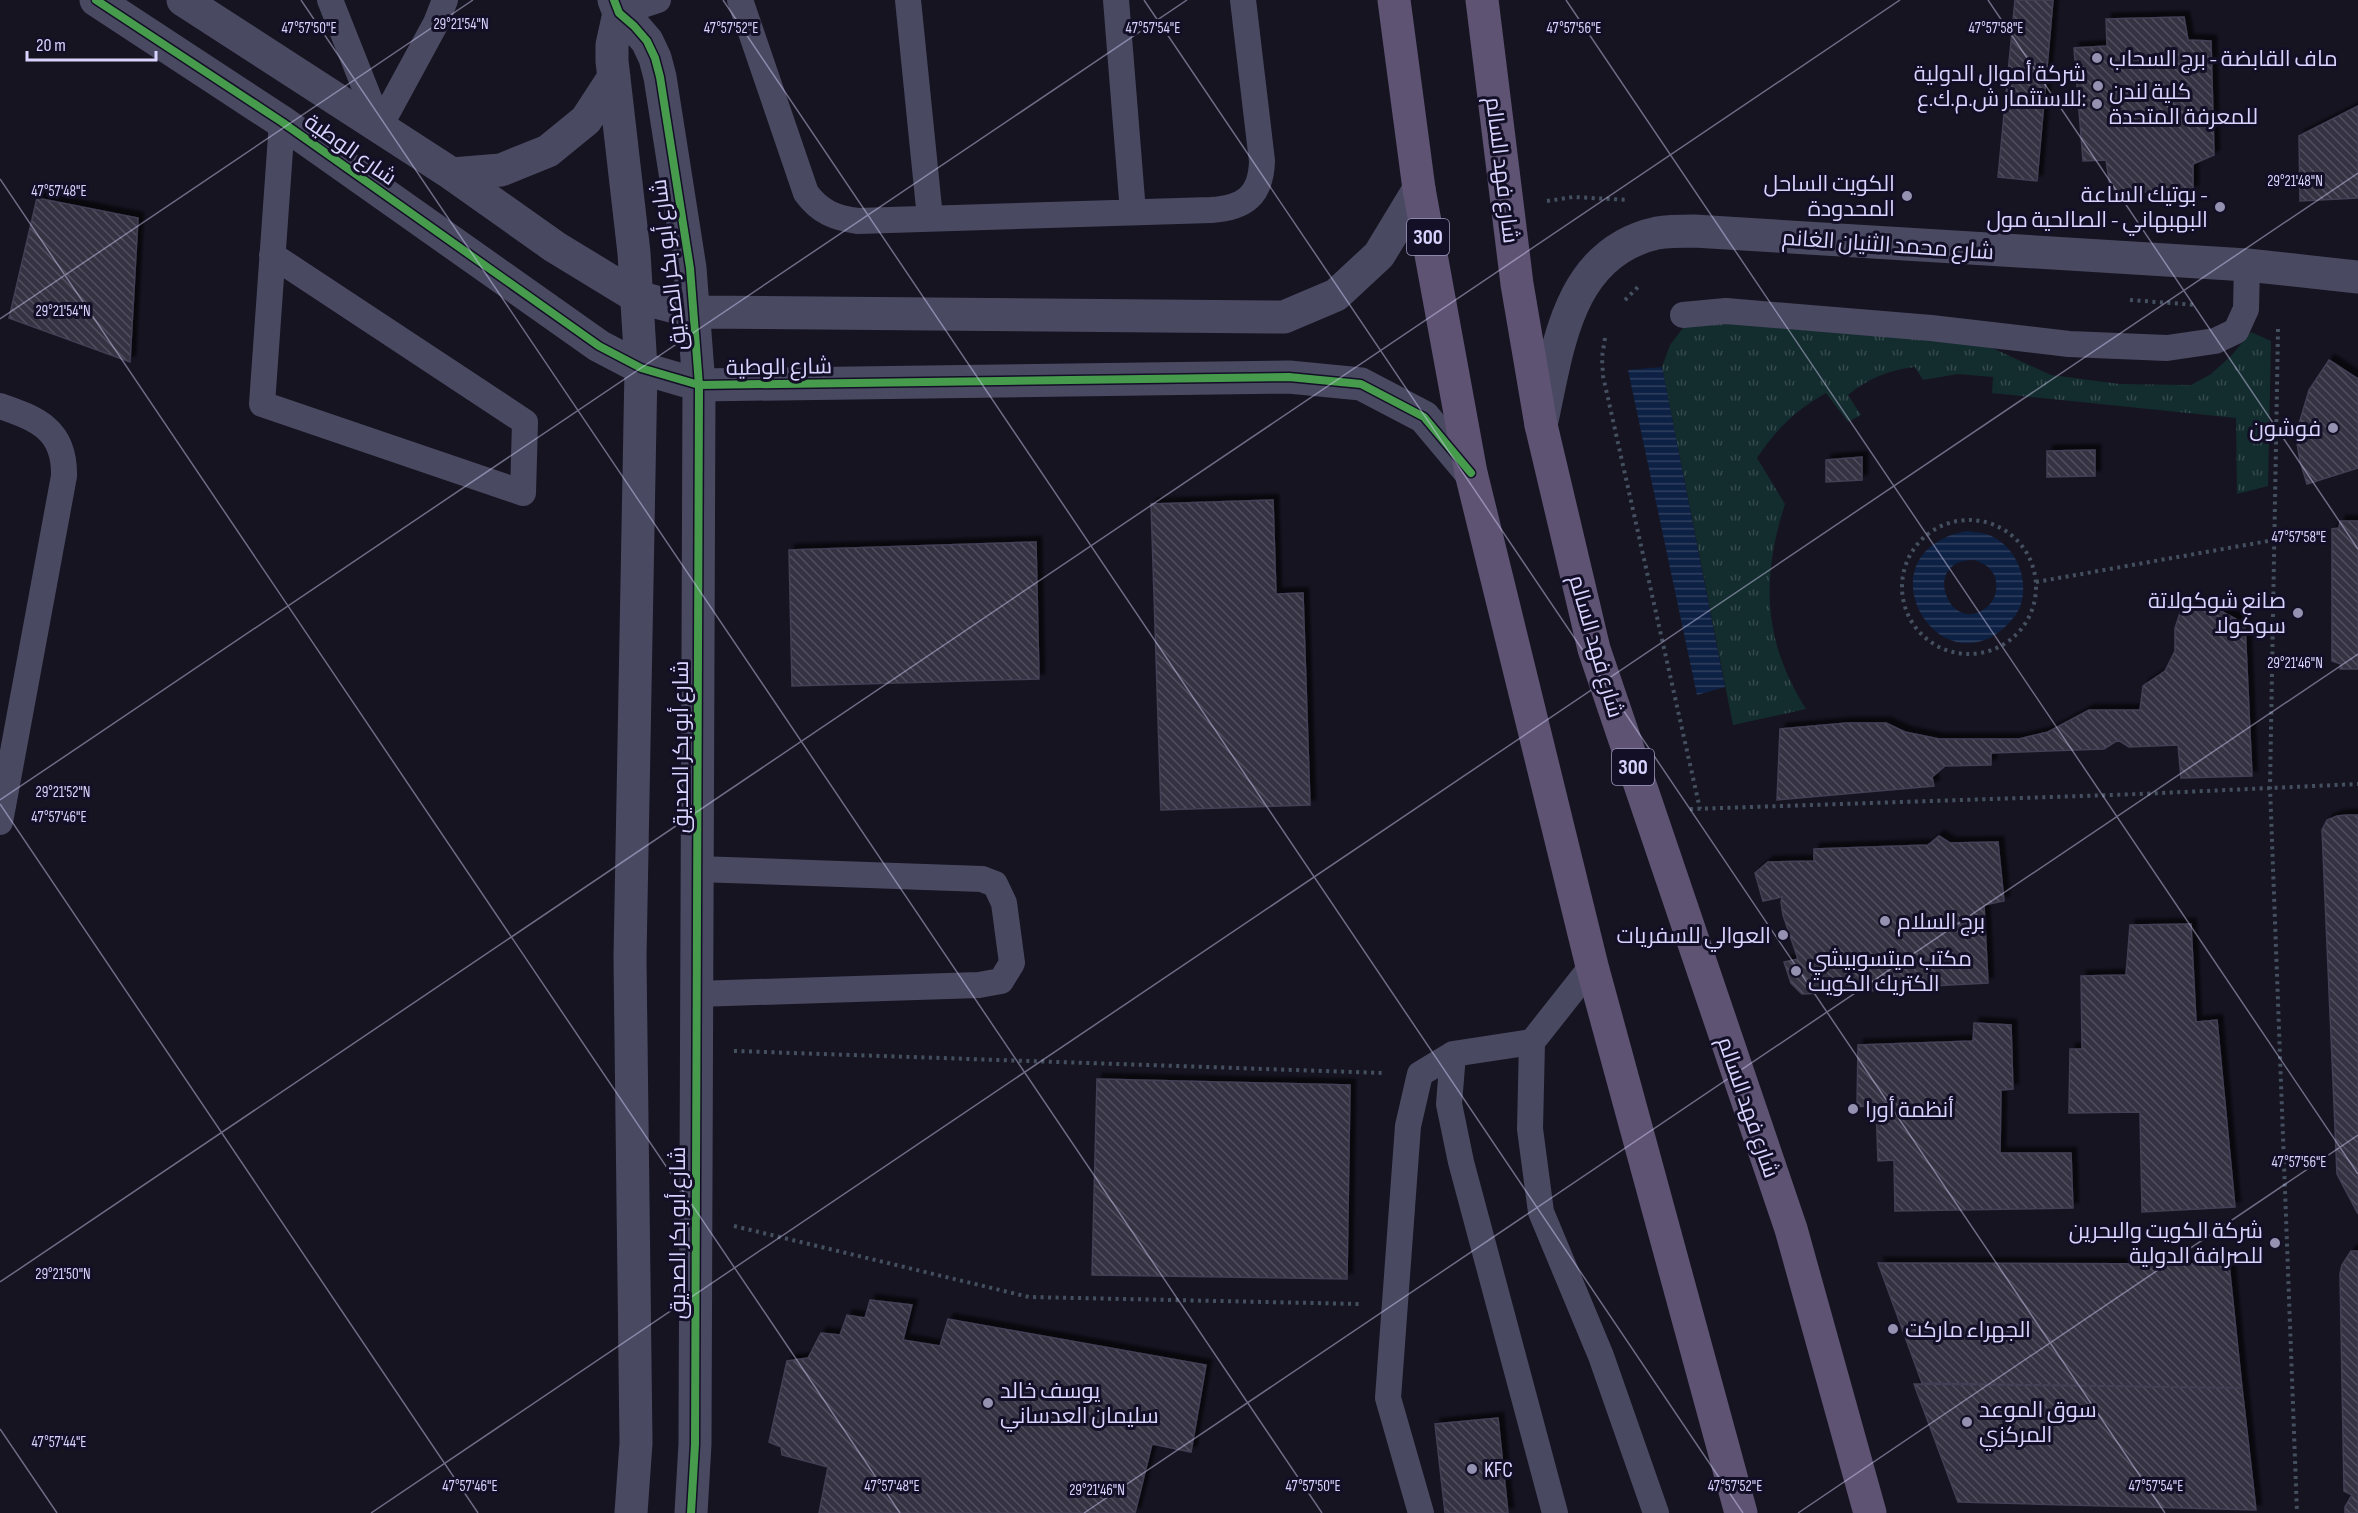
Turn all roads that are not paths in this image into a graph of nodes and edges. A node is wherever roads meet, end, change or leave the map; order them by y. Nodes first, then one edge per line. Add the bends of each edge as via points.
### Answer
1 (96, 0) edge
2 (183, 0) edge
3 (330, 0) edge
4 (445, 0) edge
5 (658, 0) edge
6 (740, 0) edge
7 (908, 0) edge
8 (1116, 0) edge
9 (1243, 0) edge
10 (1394, 0) edge
11 (1482, 0) edge
12 (616, 7) edge
13 (614, 77) junction
14 (282, 122) junction
15 (380, 126) junction
16 (452, 174) junction
17 (1419, 189) junction
18 (1133, 212) junction
19 (930, 218) junction
20 (272, 255) junction
21 (2247, 265) junction
22 (2358, 277) edge
23 (637, 297) junction
24 (694, 312) junction
25 (1683, 315) dead end
26 (641, 368) junction
27 (699, 385) junction
28 (0, 406) edge
29 (1541, 425) junction
30 (1471, 472) junction
31 (0, 822) edge
32 (697, 869) junction
33 (1592, 966) junction
34 (697, 994) junction
35 (1533, 1042) junction
36 (1453, 1054) junction
37 (631, 1513) edge
38 (691, 1513) edge
39 (1421, 1513) edge
40 (1555, 1513) edge
41 (1656, 1513) edge
42 (1742, 1513) edge
43 (1870, 1513) edge

1 - 14 street, شارع الوطية
2 - 15 street, شارع الوطية
3 - 15 lane
4 - 15 lane
5 - 12 lane
6 - 19 lane via 800,178 815,205 828,214 858,221
7 - 19 lane
8 - 18 lane
9 - 18 lane via 1262,161 1261,177 1254,192 1243,203 1227,209
10 - 17 main road, 300
11 - 29 main road, شارع فهد السالم / 300 via 1517,284
12 - 13 street, شارع أبو بكر الصديق
12 - 24 street, شارع أبو بكر الصديق via 647,41 660,77
13 - 16 street via 586,120 548,151 501,170
13 - 23 street, شارع أبو بكر الصديق
14 - 20 lane
14 - 26 street, شارع الوطية via 599,346
15 - 16 street, شارع الوطية
16 - 23 street, شارع الوطية via 555,247
17 - 24 street, شارع الوطية via 1379,255 1336,295 1284,317
17 - 30 main road, 300
18 - 19 lane
20 - 20 lane via 262,404 524,493 525,422
21 - 22 street, شارع محمد الثنيان الغانم
21 - 25 lane via 2246,309 2236,331 2215,341 2167,348 2069,344 1726,311
21 - 29 street, شارع محمد الثنيان الغانم via 1694,231 1657,233 1606,258 1578,293 1562,329
23 - 24 street, شارع الوطية
23 - 26 street, شارع أبو بكر الصديق
24 - 27 street, شارع أبو بكر الصديق
26 - 27 street, شارع الوطية
26 - 37 street, شارع أبو بكر الصديق via 630,958 636,1443
27 - 30 street, شارع الوطية via 1288,377 1361,384 1424,417
27 - 32 street, شارع أبو بكر الصديق
28 - 31 lane via 30,415 54,435 64,462 64,476
29 - 43 main road, شارع فهد السالم / 300 via 1594,649 1791,1229
30 - 33 main road, 300
32 - 34 street, شارع أبو بكر الصديق
32 - 34 lane via 982,879 995,884 1004,903 1012,963 1001,981 979,986
33 - 35 lane
33 - 42 main road, 300
34 - 38 street, شارع أبو بكر الصديق
35 - 36 lane
35 - 41 lane via 1530,1129 1541,1212 1601,1356
36 - 39 lane via 1420,1074 1408,1126 1388,1398
36 - 40 lane via 1449,1104 1461,1162

